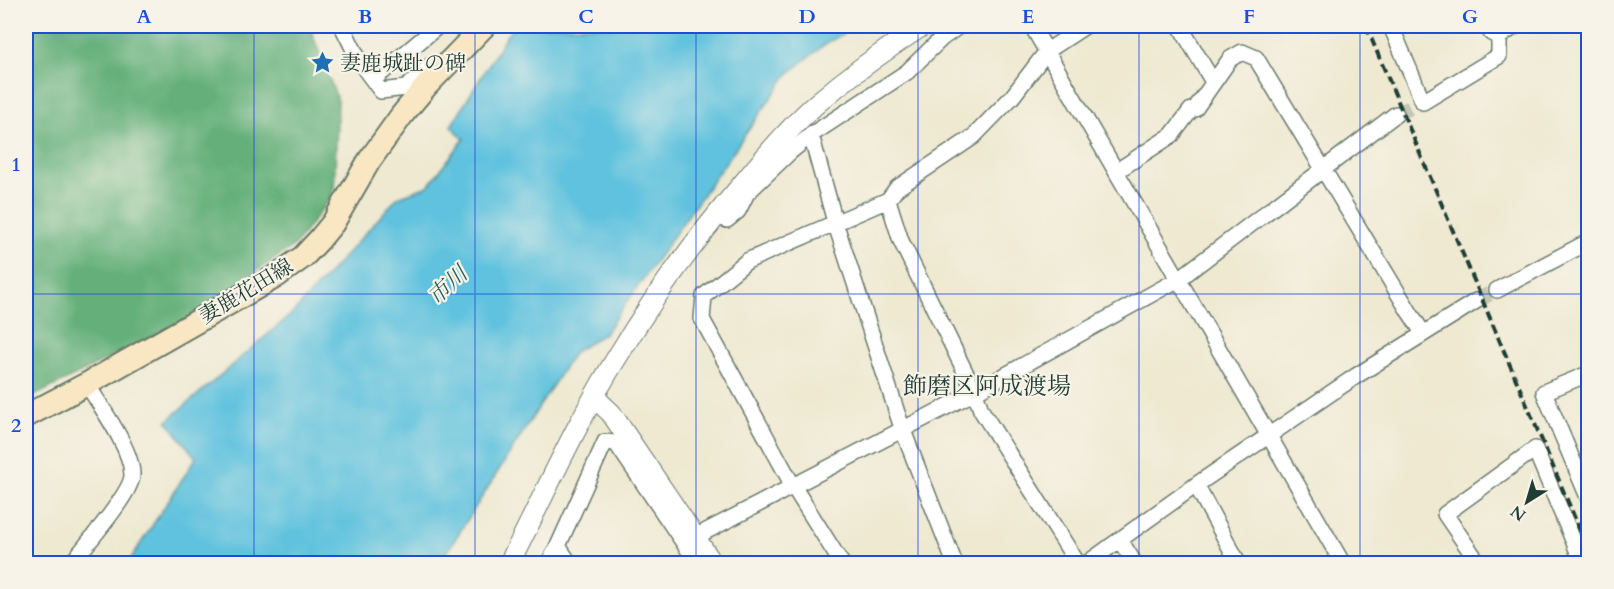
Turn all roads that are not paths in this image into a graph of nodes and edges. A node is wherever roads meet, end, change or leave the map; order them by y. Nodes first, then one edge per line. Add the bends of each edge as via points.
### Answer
1 (342, 26) edge
2 (438, 26) edge
3 (484, 26) edge
4 (922, 26) edge
5 (959, 26) edge
6 (1032, 26) edge
7 (1084, 26) edge
8 (1180, 26) edge
9 (1391, 26) edge
10 (1488, 26) edge
11 (1515, 26) edge
12 (1499, 37) junction
13 (1047, 51) junction
14 (444, 67) junction
15 (373, 80) junction
16 (1213, 82) junction
17 (1396, 114) tunnel mouth
18 (811, 135) junction
19 (1324, 170) junction
20 (1117, 171) junction
21 (888, 200) junction
22 (715, 216) junction
23 (835, 222) junction
24 (1588, 242) edge
25 (1179, 279) junction
26 (1497, 290) tunnel mouth
27 (1476, 301) tunnel mouth
28 (1423, 333) junction
29 (1588, 374) edge
30 (87, 384) junction
31 (975, 392) junction
32 (594, 397) junction
33 (26, 416) edge
34 (902, 428) junction
35 (1270, 435) junction
36 (1196, 485) junction
37 (793, 486) junction
38 (1588, 497) edge
39 (695, 537) junction
40 (1120, 540) junction
41 (558, 546) junction
42 (71, 564) edge
43 (509, 564) edge
44 (548, 564) edge
45 (570, 564) edge
46 (698, 564) edge
47 (713, 564) edge
48 (842, 564) edge
49 (955, 564) edge
50 (1078, 564) edge
51 (1086, 564) edge
52 (1135, 564) edge
53 (1239, 564) edge
54 (1343, 564) edge
55 (1479, 564) edge
56 (1583, 564) edge

1 - 15 street
2 - 15 street
3 - 14 main road, 妻鹿花田線
4 - 22 street via 873,57 815,105 772,148
5 - 18 street via 907,72
6 - 13 street
7 - 13 street
8 - 16 street
9 - 12 street via 1423,102 1499,56
10 - 12 street
11 - 12 street
13 - 20 street
13 - 21 street via 1012,97 973,137 897,188
14 - 15 street via 430,66 406,88 381,91
14 - 30 main road, 妻鹿花田線 via 402,115 369,161 333,223 303,257 275,278
16 - 19 street via 1230,59 1242,52 1256,58
16 - 20 street via 1172,135
17 - 19 street
18 - 22 street via 747,193 738,211 727,220
18 - 23 street
19 - 25 street
19 - 28 street
20 - 25 street
21 - 23 street
21 - 31 street via 901,242
22 - 32 street via 646,311
23 - 34 street
23 - 37 street via 747,261 704,296 702,319
24 - 26 street
25 - 31 street
25 - 35 street
27 - 28 street
28 - 35 street
29 - 38 street via 1544,392
30 - 33 main road, 妻鹿花田線
30 - 42 street via 126,449 132,477 118,505
31 - 34 street
31 - 50 street via 981,410
32 - 39 street via 611,413
32 - 43 street
34 - 37 street
34 - 49 street
35 - 36 street
35 - 54 street
36 - 40 street
36 - 53 street
37 - 39 street
37 - 48 street
39 - 47 street
40 - 51 street
40 - 52 street
41 - 44 street
41 - 45 street
41 - 46 street via 605,442 616,443
55 - 56 street via 1445,514 1535,449

